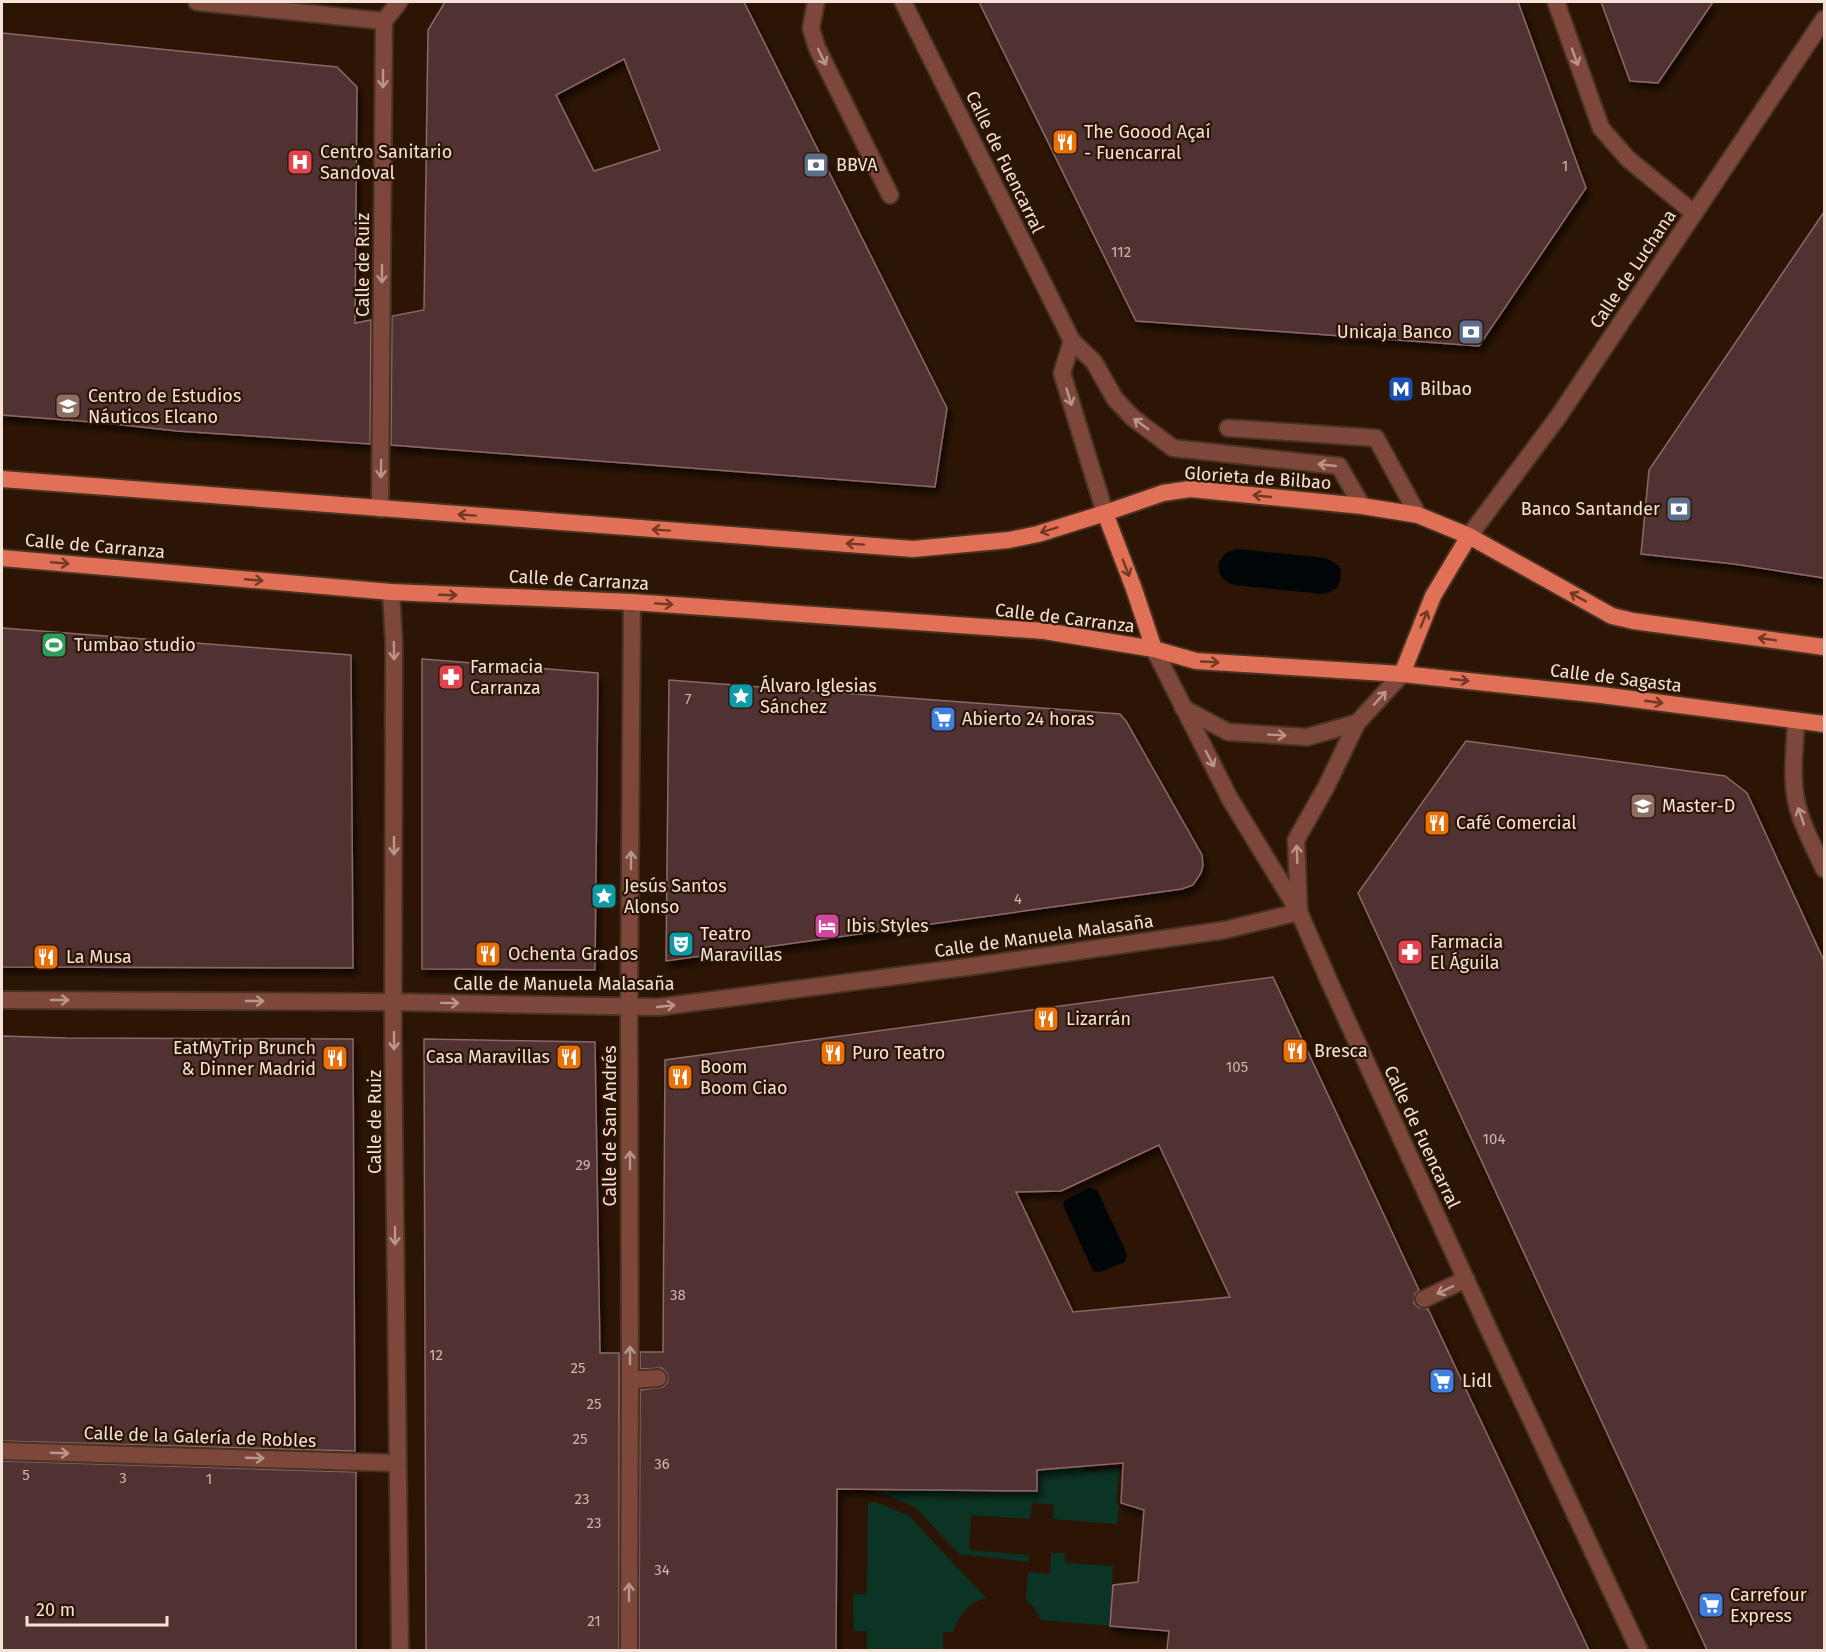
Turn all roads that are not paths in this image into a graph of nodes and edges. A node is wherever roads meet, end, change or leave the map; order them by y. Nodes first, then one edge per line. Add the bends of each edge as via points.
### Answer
1 (197, 2) edge
2 (399, 2) edge
3 (816, 2) edge
4 (903, 2) edge
5 (1556, 2) edge
6 (1824, 19) edge
7 (384, 21) junction
8 (890, 195) dead end
9 (1694, 213) junction
10 (1072, 341) junction
11 (1228, 428) dead end
12 (2, 479) edge
13 (1362, 506) junction
14 (380, 508) junction
15 (1105, 513) junction
16 (1418, 515) junction
17 (1469, 536) junction
18 (2, 558) edge
19 (392, 592) junction
20 (632, 602) junction
21 (1824, 647) edge
22 (1154, 649) junction
23 (1402, 674) junction
24 (1183, 708) junction
25 (1796, 721) junction
26 (1357, 723) junction
27 (1824, 724) edge
28 (1824, 869) edge
29 (1299, 912) junction
30 (2, 1000) edge
31 (394, 1002) junction
32 (629, 1006) junction
33 (1466, 1280) junction
34 (1424, 1299) dead end
35 (658, 1378) dead end
36 (630, 1380) junction
37 (2, 1451) edge
38 (397, 1463) junction
39 (400, 1650) edge
40 (629, 1650) edge
41 (1639, 1650) edge

1 - 7 street
2 - 7 street
3 -> 8 street via 811,28 817,48
4 - 10 street, Calle de Fuencarral
5 -> 9 street via 1600,128 1628,159
6 - 9 street, Calle de Luchana
7 -> 14 street, Calle de Ruiz
9 - 17 street, Calle de Luchana via 1558,417
13 -> 10 street, Calle de Fuencarral via 1339,466 1173,448 1115,399 1094,362
10 -> 15 street via 1062,373
11 - 16 street via 1376,438
12 - 14 main road
13 -> 15 main road, Glorieta de Bilbao via 1190,489 1163,493
13 - 16 main road, Glorieta de Bilbao
15 -> 14 main road via 1009,540 913,549
15 -> 22 main road
16 - 17 main road, Glorieta de Bilbao
21 -> 17 main road via 1612,616
23 -> 17 main road via 1433,596
18 -> 19 main road, Calle de Carranza
19 -> 20 main road, Calle de Carranza
19 -> 31 street, Calle de Ruiz
20 -> 22 main road, Calle de Carranza via 1044,632
32 -> 20 street, Calle de San Andrés
22 -> 23 main road via 1196,661
22 - 24 street, Calle de Fuencarral
23 -> 25 main road, Calle de Sagasta
26 -> 23 street
24 -> 26 street via 1228,732 1307,737
24 -> 29 street, Calle de Fuencarral via 1230,799
25 - 27 main road, Calle de Sagasta
28 -> 25 street via 1796,799
29 -> 26 street via 1296,840
32 -> 29 street, Calle de Manuela Malasaña via 659,1007 974,966 1225,930
29 - 33 street, Calle de Fuencarral
30 -> 31 street, Calle de Manuela Malasaña
31 -> 32 street, Calle de Manuela Malasaña
31 -> 38 street, Calle de Ruiz
36 -> 32 street, Calle de San Andrés
33 -> 34 street
33 - 41 street, Calle de Fuencarral
35 - 36 street
40 -> 36 street, Calle de San Andrés
37 -> 38 street, Calle de la Galería de Robles
38 - 39 street, Calle de Ruiz

